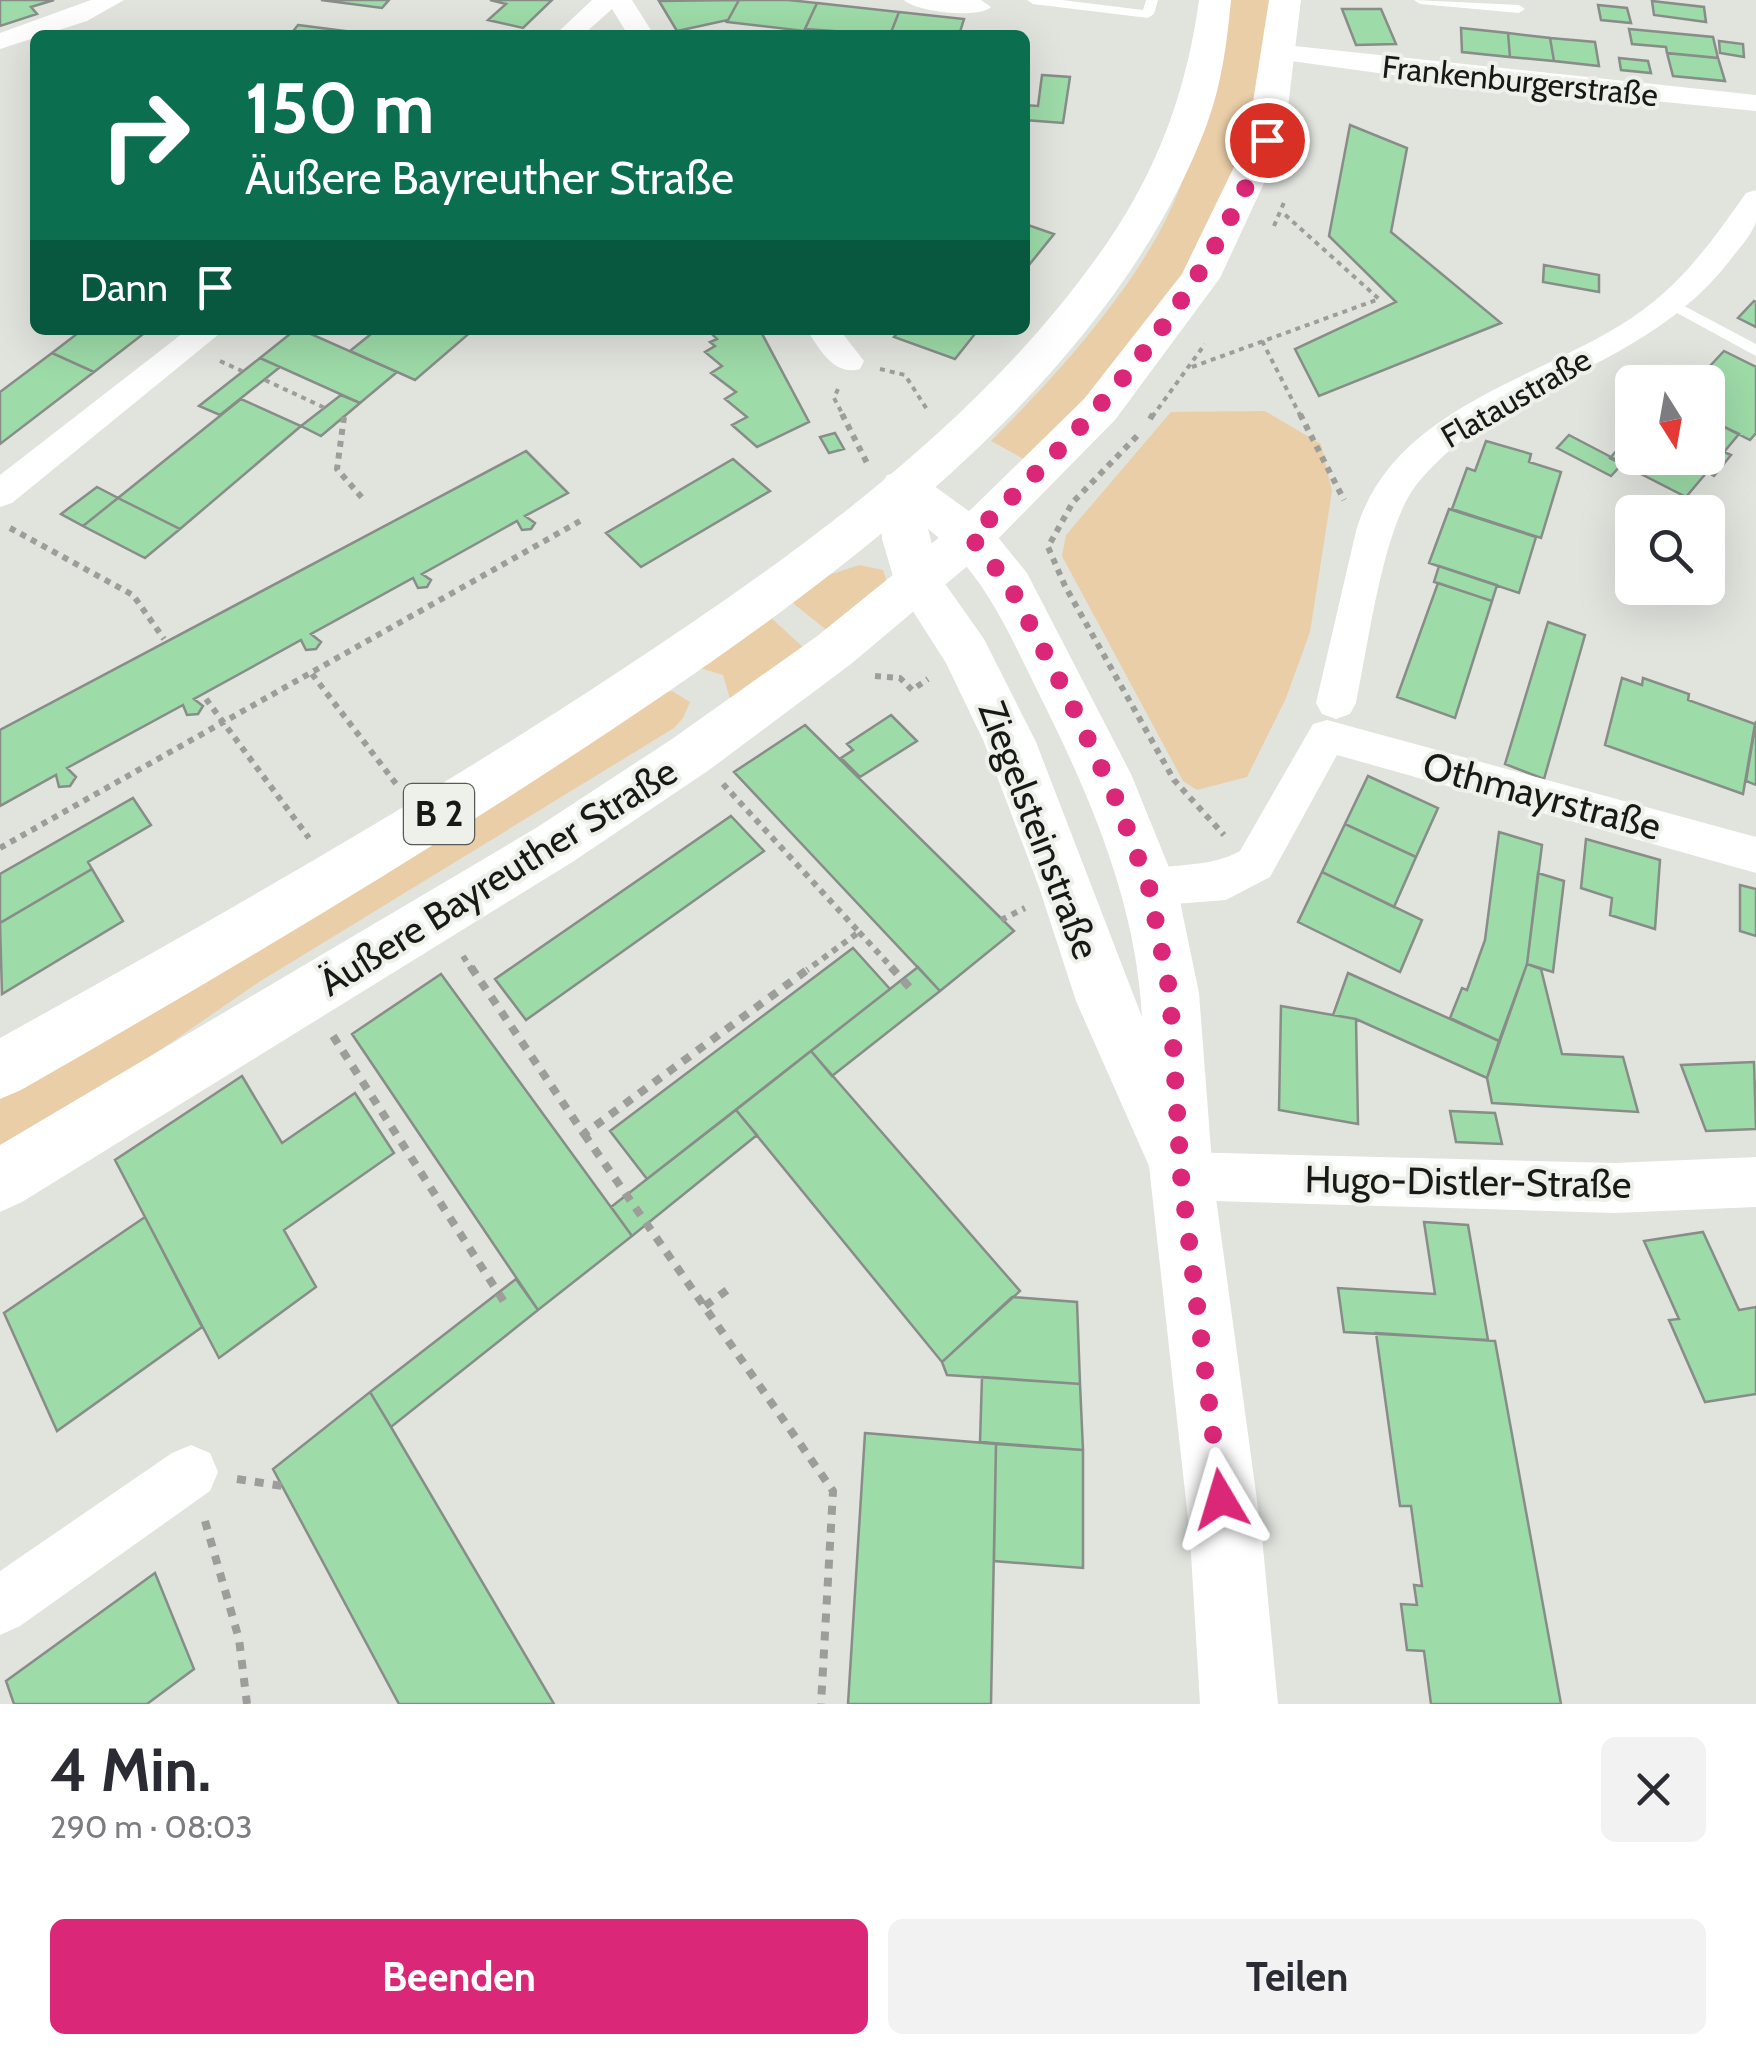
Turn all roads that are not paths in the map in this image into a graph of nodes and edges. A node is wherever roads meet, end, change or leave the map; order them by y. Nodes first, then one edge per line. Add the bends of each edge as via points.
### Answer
1 (111, 0) edge
2 (607, 0) edge
3 (619, 0) edge
4 (916, 0) edge
5 (1033, 0) edge
6 (1152, 0) edge
7 (1215, 0) edge
8 (1285, 0) edge
9 (1420, 0) edge
10 (978, 8) dead end
11 (1520, 9) dead end
12 (34, 30) edge
13 (574, 30) edge
14 (638, 30) edge
15 (30, 31) edge
16 (0, 41) edge
17 (1285, 52) junction
18 (1756, 103) edge
19 (1756, 200) edge
20 (1671, 304) junction
21 (202, 335) edge
22 (827, 335) edge
23 (1756, 351) edge
24 (848, 362) road end
25 (886, 478) junction
26 (0, 494) edge
27 (971, 537) junction
28 (919, 582) junction
29 (647, 679) junction
30 (1331, 720) junction
31 (712, 759) junction
32 (1756, 855) edge
33 (1149, 887) junction
34 (0, 1070) edge
35 (1181, 1176) junction
36 (0, 1180) edge
37 (1756, 1182) edge
38 (191, 1472) road end
39 (0, 1606) edge
40 (1240, 1704) edge

1 - 12 street
2 - 13 street
3 - 14 street
4 - 10 street
5 - 6 lane via 1148,14
7 - 25 main road, B 2 via 1196,103 1162,179 1089,293 953,445
8 - 17 main road, Äußere Bayreuther Straße / B 2
9 - 11 lane
15 - 16 street
17 - 18 street, Frankenburgerstraße
17 - 27 main road, Äußere Bayreuther Straße / B 2 via 1267,140 1184,302 1116,388
19 - 20 street, Flataustraße via 1712,264
20 - 23 lane
20 - 30 street, Flataustraße via 1626,336 1483,409 1440,436 1406,470 1380,513
21 - 26 street
22 - 24 street
25 - 27 main road
25 - 28 main road, Ziegelsteinstraße
25 - 29 main road, B 2 via 813,560
27 - 28 main road, Äußere Bayreuther Straße / B 2
27 - 33 main road, Ziegelsteinstraße via 1010,586 1078,718
28 - 31 main road, Äußere Bayreuther Straße / B 2
28 - 35 main road, Ziegelsteinstraße via 966,653 1010,742 1105,1001
29 - 31 main road via 682,680 703,693
29 - 34 main road, B 2 via 327,882
30 - 32 street, Othmayrstraße
30 - 33 street, Flataustraße via 1255,864 1226,881
31 - 36 main road, Äußere Bayreuther Straße / B 2
33 - 35 main road, Ziegelsteinstraße via 1170,993
35 - 37 street, Hugo-Distler-Straße via 1614,1188
35 - 40 main road, Ziegelsteinstraße
38 - 39 street

